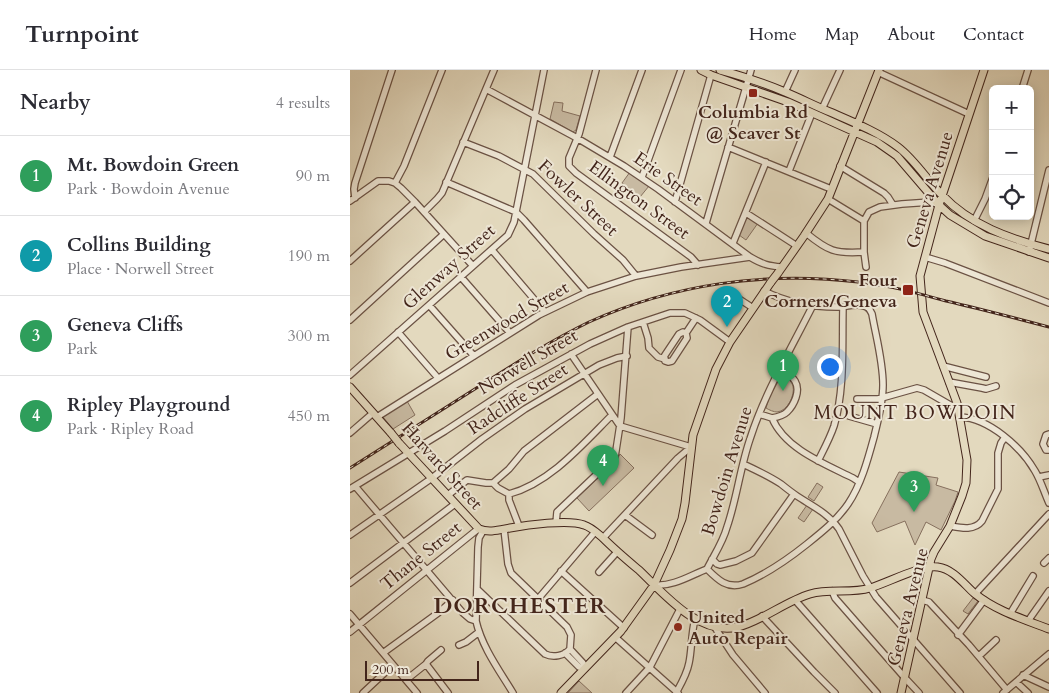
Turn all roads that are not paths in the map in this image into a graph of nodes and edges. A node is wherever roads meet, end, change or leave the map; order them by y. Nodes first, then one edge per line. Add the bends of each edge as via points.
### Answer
1 (392, 70) edge
2 (442, 70) edge
3 (494, 70) edge
4 (544, 70) edge
5 (596, 70) edge
6 (642, 70) edge
7 (681, 70) edge
8 (701, 70) edge
9 (720, 70) edge
10 (751, 70) edge
11 (795, 70) edge
12 (840, 70) edge
13 (984, 70) edge
14 (1028, 70) edge
15 (879, 71) edge
16 (711, 75) junction
17 (748, 78) junction
18 (1023, 85) edge
19 (746, 87) junction
20 (486, 89) junction
21 (785, 92) junction
22 (822, 109) junction
23 (812, 112) junction
24 (969, 114) junction
25 (535, 115) junction
26 (856, 128) junction
27 (577, 138) junction
28 (463, 142) junction
29 (728, 146) junction
30 (610, 158) junction
31 (766, 162) junction
32 (840, 166) junction
33 (524, 168) junction
34 (1049, 170) edge
35 (789, 171) junction
36 (642, 177) junction
37 (446, 182) junction
38 (395, 183) junction
39 (989, 187) edge
40 (831, 189) junction
41 (942, 196) junction
42 (828, 199) junction
43 (352, 200) edge
44 (415, 202) junction
45 (675, 202) junction
46 (892, 205) junction
47 (939, 205) junction
48 (424, 212) junction
49 (516, 212) junction
50 (746, 213) junction
51 (974, 220) junction
52 (864, 221) junction
53 (706, 223) junction
54 (444, 234) junction
55 (806, 234) junction
56 (733, 243) junction
57 (797, 246) junction
58 (1030, 248) junction
59 (492, 250) junction
60 (1049, 250) edge
61 (864, 252) junction
62 (750, 257) junction
63 (924, 257) junction
64 (1049, 258) edge
65 (350, 261) edge
66 (698, 265) junction
67 (473, 266) junction
68 (866, 267) dead end
69 (780, 270) junction
70 (636, 276) junction
71 (461, 277) junction
72 (764, 291) junction
73 (587, 292) junction
74 (733, 295) dead end
75 (1049, 303) edge
76 (430, 305) junction
77 (814, 305) junction
78 (843, 307) junction
79 (753, 308) junction
80 (545, 312) junction
81 (696, 318) junction
82 (350, 320) edge
83 (643, 322) junction
84 (628, 327) junction
85 (398, 332) junction
86 (510, 333) junction
87 (730, 342) junction
88 (570, 354) junction
89 (474, 356) junction
90 (627, 356) junction
91 (943, 366) junction
92 (780, 367) junction
93 (584, 374) junction
94 (350, 375) edge
95 (986, 377) dead end
96 (438, 378) junction
97 (949, 382) junction
98 (350, 386) edge
99 (996, 386) dead end
100 (598, 394) junction
101 (883, 398) junction
102 (857, 399) dead end
103 (958, 407) junction
104 (759, 414) junction
105 (375, 415) junction
106 (612, 415) junction
107 (849, 416) dead end
108 (960, 417) junction
109 (772, 418) junction
110 (877, 424) junction
111 (620, 426) junction
112 (350, 433) edge
113 (1049, 434) edge
114 (1005, 437) junction
115 (691, 447) junction
116 (1049, 450) edge
117 (408, 452) junction
118 (818, 461) junction
119 (743, 464) junction
120 (1049, 476) edge
121 (1039, 477) junction
122 (432, 478) junction
123 (493, 482) junction
124 (859, 482) junction
125 (353, 487) edge
126 (509, 494) junction
127 (794, 494) junction
128 (448, 495) junction
129 (1049, 503) edge
130 (455, 504) junction
131 (380, 514) junction
132 (1049, 514) edge
133 (625, 515) junction
134 (834, 521) junction
135 (556, 523) junction
136 (518, 526) junction
137 (950, 526) junction
138 (504, 529) junction
139 (481, 530) junction
140 (595, 532) junction
141 (350, 535) edge
142 (652, 535) dead end
143 (603, 538) junction
144 (404, 543) junction
145 (617, 552) junction
146 (1049, 558) edge
147 (712, 559) junction
148 (1044, 563) dead end
149 (930, 567) junction
150 (707, 568) junction
151 (427, 570) junction
152 (561, 571) junction
153 (599, 572) dead end
154 (1033, 576) dead end
155 (350, 583) edge
156 (654, 585) junction
157 (870, 588) junction
158 (477, 589) junction
159 (832, 591) junction
160 (1049, 591) edge
161 (975, 594) junction
162 (538, 599) junction
163 (453, 600) junction
164 (795, 600) junction
165 (922, 600) junction
166 (984, 600) junction
167 (680, 609) junction
168 (350, 614) edge
169 (1010, 614) junction
170 (762, 616) junction
171 (695, 619) junction
172 (476, 621) junction
173 (1028, 621) junction
174 (359, 624) junction
175 (714, 626) junction
176 (624, 628) junction
177 (1049, 629) edge
178 (350, 632) edge
179 (479, 632) junction
180 (958, 635) junction
181 (616, 637) junction
182 (913, 639) junction
183 (996, 640) dead end
184 (459, 645) dead end
185 (441, 650) dead end
186 (567, 651) junction
187 (383, 653) junction
188 (1049, 654) edge
189 (979, 656) junction
190 (426, 664) junction
191 (394, 665) junction
192 (650, 667) junction
193 (585, 668) junction
194 (1023, 675) junction
195 (905, 678) junction
196 (406, 680) junction
197 (1016, 682) junction
198 (1049, 686) edge
199 (677, 692) edge
200 (1005, 692) edge
201 (363, 693) edge
202 (417, 693) edge
203 (448, 693) edge
204 (513, 693) edge
205 (560, 693) edge
206 (626, 693) edge
207 (766, 693) edge
208 (836, 693) edge
209 (877, 693) edge
210 (901, 693) edge
211 (919, 693) edge
212 (960, 693) edge
213 (1028, 693) edge

1 - 43 street
2 - 38 street
3 - 20 street
4 - 25 street, Glenway Street
5 - 27 street, Ellington Street
6 - 30 street
7 - 36 street
8 - 16 main road
9 - 17 main road
10 - 17 street
11 - 21 street
12 - 22 street
13 - 24 main road, Geneva Avenue
14 - 18 street
15 - 24 street
15 - 26 main road
16 - 19 main road
16 - 45 street
17 - 19 street
17 - 21 main road
19 - 23 main road
19 - 29 street
20 - 25 street, Erie Street
20 - 28 street
21 - 22 main road
22 - 26 main road
23 - 26 main road
23 - 35 street
24 - 41 main road, Geneva Avenue
25 - 27 street, Erie Street
25 - 33 street, Glenway Street
26 - 32 main road
26 - 41 main road via 878,135 899,148
26 - 47 main road via 897,156
27 - 30 street, Erie Street
27 - 66 street, Ellington Street via 568,163 572,169 691,256
28 - 33 street, Fowler Street
28 - 37 street
29 - 31 street
29 - 53 street
30 - 36 street, Erie Street
31 - 35 street
31 - 50 street
32 - 40 main road
32 - 46 street via 884,193
33 - 49 street, Glenway Street
33 - 70 street, Fowler Street
34 - 58 street
35 - 40 street
36 - 45 street, Erie Street
37 - 48 street via 440,196
37 - 49 street
38 - 43 street via 378,182
38 - 44 street
39 - 51 street
40 - 42 main road
41 - 47 main road, Geneva Avenue
41 - 51 main road
42 - 52 street
42 - 55 main road
44 - 48 street
44 - 65 street
45 - 53 street, Erie Street
46 - 47 street via 931,202
46 - 52 street via 869,212
47 - 58 main road via 985,236
47 - 63 main road, Geneva Avenue
48 - 54 street
49 - 59 street, Glenway Street via 508,235
49 - 73 street
50 - 56 street
50 - 57 street
51 - 58 main road
52 - 61 street
53 - 56 street, Erie Street
54 - 67 street
54 - 82 street
55 - 57 main road
55 - 61 street via 832,250
56 - 62 street, Erie Street
57 - 69 main road
58 - 60 main road
58 - 64 main road
59 - 67 street, Glenway Street
59 - 80 street
61 - 68 street
62 - 66 street, Greenwood Street
62 - 69 street, Erie Street
63 - 75 street
63 - 91 main road, Geneva Avenue via 920,276 922,309
66 - 70 street, Greenwood Street
67 - 71 street, Glenway Street
69 - 72 main road, bridge
70 - 73 street, Greenwood Street
71 - 76 street, Glenway Street
71 - 86 street
72 - 77 street via 788,301
72 - 79 main road
73 - 80 street, Greenwood Street
74 - 79 street
76 - 85 street, Glenway Street
76 - 89 street
77 - 78 street
77 - 92 street, Bowdoin Avenue
78 - 101 street via 863,305 872,314 883,373
78 - 118 street via 838,404 830,436
79 - 87 main road
80 - 86 street, Greenwood Street
81 - 83 street, Norwell Street via 678,312
81 - 83 street via 686,333 687,338 672,361 668,362 649,348
81 - 87 street, Norwell Street
83 - 84 street, Norwell Street
84 - 88 street, Norwell Street
84 - 90 street
85 - 94 street, Glenway Street
85 - 96 street
86 - 89 street, Greenwood Street
87 - 115 main road via 716,369
88 - 93 street
88 - 117 street, Norwell Street
89 - 96 street, Greenwood Street
90 - 93 street, Radcliffe Street
90 - 111 street
91 - 95 street
91 - 97 main road, Geneva Avenue
92 - 104 street, Bowdoin Avenue
92 - 109 street via 794,380 798,390 787,412
93 - 100 street
93 - 122 street, Radcliffe Street via 516,415
96 - 105 street, Greenwood Street
97 - 99 street via 986,389
97 - 103 main road, Geneva Avenue
98 - 105 main road, Harvard Street
100 - 106 street
100 - 123 street via 524,451
101 - 102 street
101 - 103 street via 920,388
101 - 110 street
103 - 108 main road, Geneva Avenue
104 - 109 street
104 - 119 street, Bowdoin Avenue
105 - 112 street, Greenwood Street
105 - 117 main road, Harvard Street, bridge
106 - 111 street
106 - 126 street via 555,469 524,489
107 - 110 street
108 - 114 street via 988,425
108 - 137 main road, Geneva Avenue via 967,473
109 - 118 street via 786,438
110 - 124 street
111 - 115 street
111 - 135 street via 615,457 557,512
113 - 116 street via 1043,444
114 - 121 street via 1025,456
114 - 137 street via 998,453 998,489 982,521 974,527
115 - 133 street
115 - 156 main road via 682,518
117 - 122 main road, Harvard Street
117 - 125 street, Norwell Street
118 - 124 street
119 - 127 street
119 - 147 street, Bowdoin Avenue via 727,528
120 - 121 street
121 - 129 street
122 - 128 main road, Harvard Street
122 - 131 street, Radcliffe Street
123 - 126 street
123 - 128 street via 468,480
124 - 134 street via 848,504
125 - 131 street
126 - 136 street
127 - 134 street
127 - 147 street via 752,553 720,565
128 - 130 main road, Harvard Street
130 - 139 main road, Harvard Street
130 - 144 street
131 - 141 street, Radcliffe Street
131 - 144 street
132 - 161 street
133 - 142 street
133 - 143 street
134 - 150 street via 786,561 744,584 726,585
134 - 157 street
135 - 136 main road, Harvard Street
135 - 140 main road, Harvard Street via 586,525
136 - 138 main road, Harvard Street
137 - 149 main road, Geneva Avenue via 934,552
138 - 139 main road, Harvard Street
138 - 162 street via 510,569
139 - 151 street, Thane Street
139 - 158 street
140 - 143 main road, Harvard Street
140 - 152 street
143 - 145 main road, Harvard Street
144 - 151 street
144 - 155 street
145 - 153 street
145 - 156 main road, Harvard Street
146 - 148 street
147 - 150 street, Bowdoin Avenue
149 - 157 main road, Harvard Street
149 - 161 main road via 941,567 951,572
149 - 165 main road, Geneva Avenue
150 - 156 street via 673,583
151 - 163 street
151 - 174 street, Thane Street
152 - 162 street
152 - 176 street
154 - 169 street
156 - 167 main road, Harvard Street
156 - 176 main road
157 - 159 main road, Harvard Street
157 - 182 street
158 - 172 street
158 - 186 street via 545,654 551,656
159 - 164 main road, Harvard Street
159 - 195 street
160 - 173 street
161 - 166 main road
162 - 186 street via 572,635
163 - 172 street via 463,613
163 - 187 street
164 - 170 main road, Harvard Street
164 - 209 street
165 - 180 street via 929,602
165 - 182 main road, Geneva Avenue
166 - 169 main road
166 - 180 street
167 - 171 main road, Harvard Street
167 - 192 street
168 - 174 street
169 - 173 main road
170 - 175 main road, Harvard Street via 738,627
170 - 208 street
171 - 175 main road, Harvard Street
171 - 199 street via 688,666
172 - 179 street
173 - 177 main road
174 - 178 street, Thane Street
174 - 187 street
175 - 207 street via 733,655
176 - 181 main road
179 - 184 street
179 - 204 street
180 - 189 street
181 - 192 street
181 - 193 main road
182 - 195 main road, Geneva Avenue
182 - 212 street
183 - 189 street
185 - 190 street
186 - 193 street
187 - 191 street
188 - 194 street
189 - 200 street
190 - 196 street
190 - 203 street
191 - 196 street
191 - 201 street
192 - 199 street
192 - 206 street
193 - 205 main road
194 - 197 street
194 - 198 street
195 - 210 main road, Geneva Avenue
195 - 211 street
196 - 202 street
197 - 200 street
197 - 213 street

